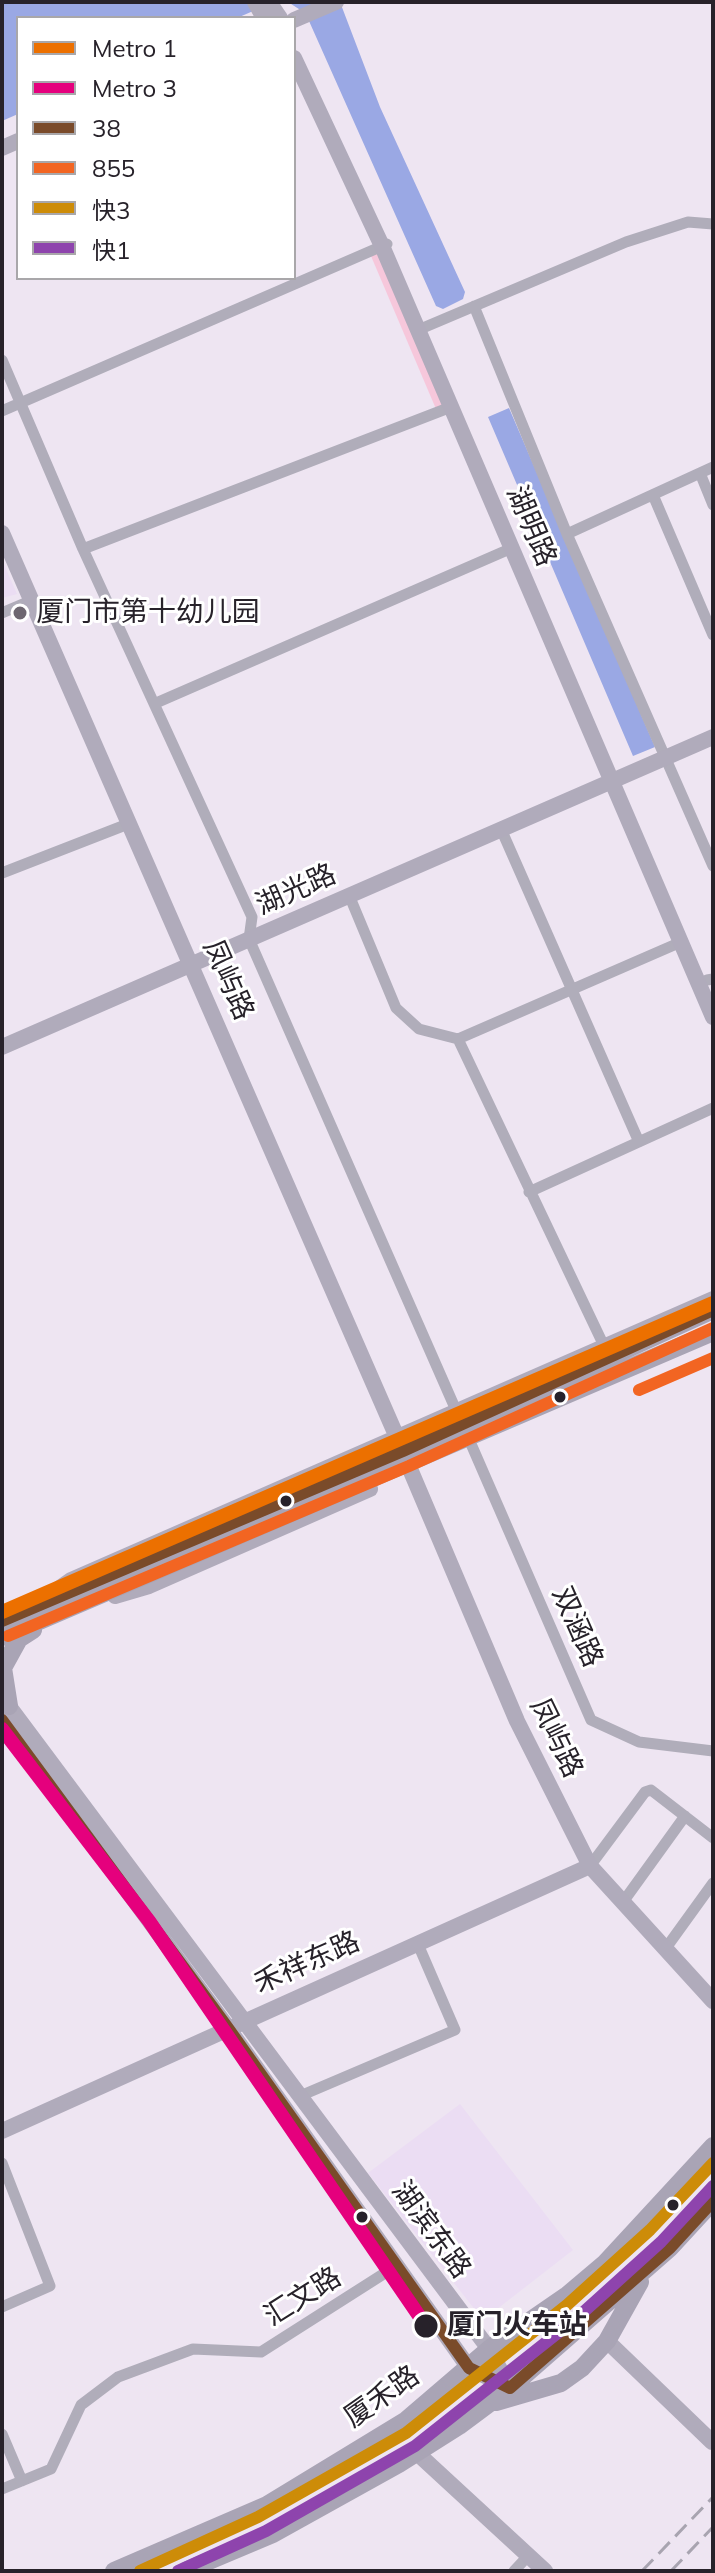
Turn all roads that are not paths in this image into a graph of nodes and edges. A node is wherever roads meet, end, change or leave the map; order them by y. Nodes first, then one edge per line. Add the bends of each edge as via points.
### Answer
1 (336, 2) edge
2 (296, 19) edge
3 (296, 47) edge
4 (296, 62) edge
5 (713, 224) edge
6 (386, 244) junction
7 (474, 306) junction
8 (422, 328) junction
9 (2, 360) edge
10 (20, 403) junction
11 (451, 407) junction
12 (2, 411) edge
13 (713, 467) edge
14 (700, 473) junction
15 (653, 495) junction
16 (713, 505) edge
17 (2, 533) edge
18 (567, 534) junction
19 (512, 548) junction
20 (83, 549) junction
21 (30, 601) junction
22 (2, 613) edge
23 (713, 635) edge
24 (156, 703) junction
25 (713, 737) edge
26 (666, 757) junction
27 (615, 779) junction
28 (128, 824) junction
29 (501, 829) junction
30 (713, 866) edge
31 (2, 873) edge
32 (349, 895) junction
33 (249, 939) junction
34 (681, 942) junction
35 (193, 963) junction
36 (711, 984) edge
37 (571, 989) junction
38 (713, 1017) edge
39 (458, 1039) junction
40 (2, 1047) edge
41 (713, 1108) edge
42 (639, 1142) junction
43 (529, 1192) junction
44 (713, 1299) edge
45 (713, 1310) edge
46 (713, 1332) edge
47 (713, 1341) edge
48 (605, 1348) junction
49 (464, 1429) junction
50 (405, 1455) junction
51 (63, 1611) junction
52 (2, 1621) edge
53 (2, 1637) edge
54 (4, 1707) edge
55 (713, 1751) edge
56 (685, 1816) junction
57 (713, 1838) edge
58 (590, 1866) junction
59 (713, 1883) edge
60 (623, 1902) junction
61 (417, 1942) junction
62 (666, 1948) junction
63 (713, 2001) edge
64 (244, 2019) junction
65 (228, 2028) junction
66 (300, 2096) junction
67 (2, 2131) edge
68 (713, 2146) edge
69 (2, 2163) edge
70 (713, 2201) edge
71 (396, 2266) junction
72 (648, 2268) junction
73 (2, 2307) edge
74 (607, 2341) junction
75 (489, 2349) junction
76 (469, 2368) junction
77 (510, 2388) junction
78 (486, 2406) junction
79 (2, 2434) edge
80 (712, 2442) edge
81 (417, 2453) junction
82 (22, 2481) junction
83 (2, 2489) edge
84 (528, 2556) junction
85 (114, 2571) edge
86 (185, 2571) edge
87 (514, 2571) edge
88 (545, 2571) edge

1 - 2 street
3 - 6 street, 湖明路
4 - 6 street, 湖明路
5 - 7 street via 688,222 626,242
6 - 8 street, 湖明路
6 - 10 street
7 - 8 street
7 - 18 street
8 - 11 street, 湖明路
8 - 27 street, 湖明路
9 - 10 street, 双涵路
10 - 12 street
10 - 20 street, 双涵路
11 - 19 street, 湖明路
11 - 20 street
13 - 14 street
14 - 15 street
14 - 16 street
15 - 18 street
15 - 23 street
17 - 21 street, 凤屿路
18 - 26 street
19 - 24 street
19 - 27 street, 湖明路
20 - 24 street, 双涵路
21 - 22 street
21 - 28 street, 凤屿路
24 - 33 street, 双涵路 via 252,917
25 - 26 street, 湖光路
26 - 27 street, 湖光路
26 - 30 street
27 - 29 street, 湖光路
27 - 34 street, 湖明路
27 - 36 street, 湖明路
28 - 31 street
28 - 35 street, 凤屿路
29 - 32 street, 湖光路
29 - 37 street
32 - 33 street, 湖光路
32 - 39 street via 396,1008 419,1029
33 - 35 street, 湖光路
33 - 49 street, 双涵路
34 - 37 street
34 - 38 street, 湖明路
35 - 40 street, 湖光路
35 - 50 street, 凤屿路
37 - 39 street
37 - 42 street
39 - 43 street
41 - 42 street
42 - 43 street
43 - 48 street
44 - 48 street
45 - 49 main road
46 - 49 main road
47 - 49 street
48 - 49 street
49 - 50 main road
49 - 55 street, 双涵路 via 591,1720 639,1742
50 - 51 main road
50 - 52 main road
50 - 58 street, 凤屿路 via 517,1721
51 - 53 main road
51 - 54 main road via 19,1639 3,1668
54 - 64 street, 湖滨东路
54 - 65 street, 湖滨东路
56 - 57 street
56 - 58 street via 651,1790 645,1792
56 - 60 street
58 - 60 street, 凤屿路
58 - 61 street, 禾祥东路
59 - 62 street
60 - 62 street, 凤屿路
61 - 64 street, 禾祥东路
61 - 66 street via 455,2030
62 - 63 street, 凤屿路
64 - 65 street, 禾祥东路
64 - 66 street, 湖滨东路
65 - 67 street, 禾祥东路
65 - 71 street, 湖滨东路
66 - 75 street, 湖滨东路
68 - 75 main road, 厦禾路 via 605,2263
69 - 73 street via 50,2286
70 - 72 main road
71 - 76 street, 湖滨东路
71 - 82 street, 汇文路 via 261,2352 193,2349 118,2377 81,2405 51,2469
72 - 74 main road
72 - 77 main road
74 - 78 main road via 561,2383
74 - 80 street
75 - 76 main road, 厦禾路
75 - 77 street, 湖滨东路
76 - 77 street, 湖滨东路
76 - 85 main road, 厦禾路 via 405,2421 267,2505
77 - 78 main road
78 - 81 main road
79 - 82 street
81 - 84 street
81 - 86 main road via 273,2534
82 - 83 street, 汇文路
84 - 87 street
84 - 88 street

